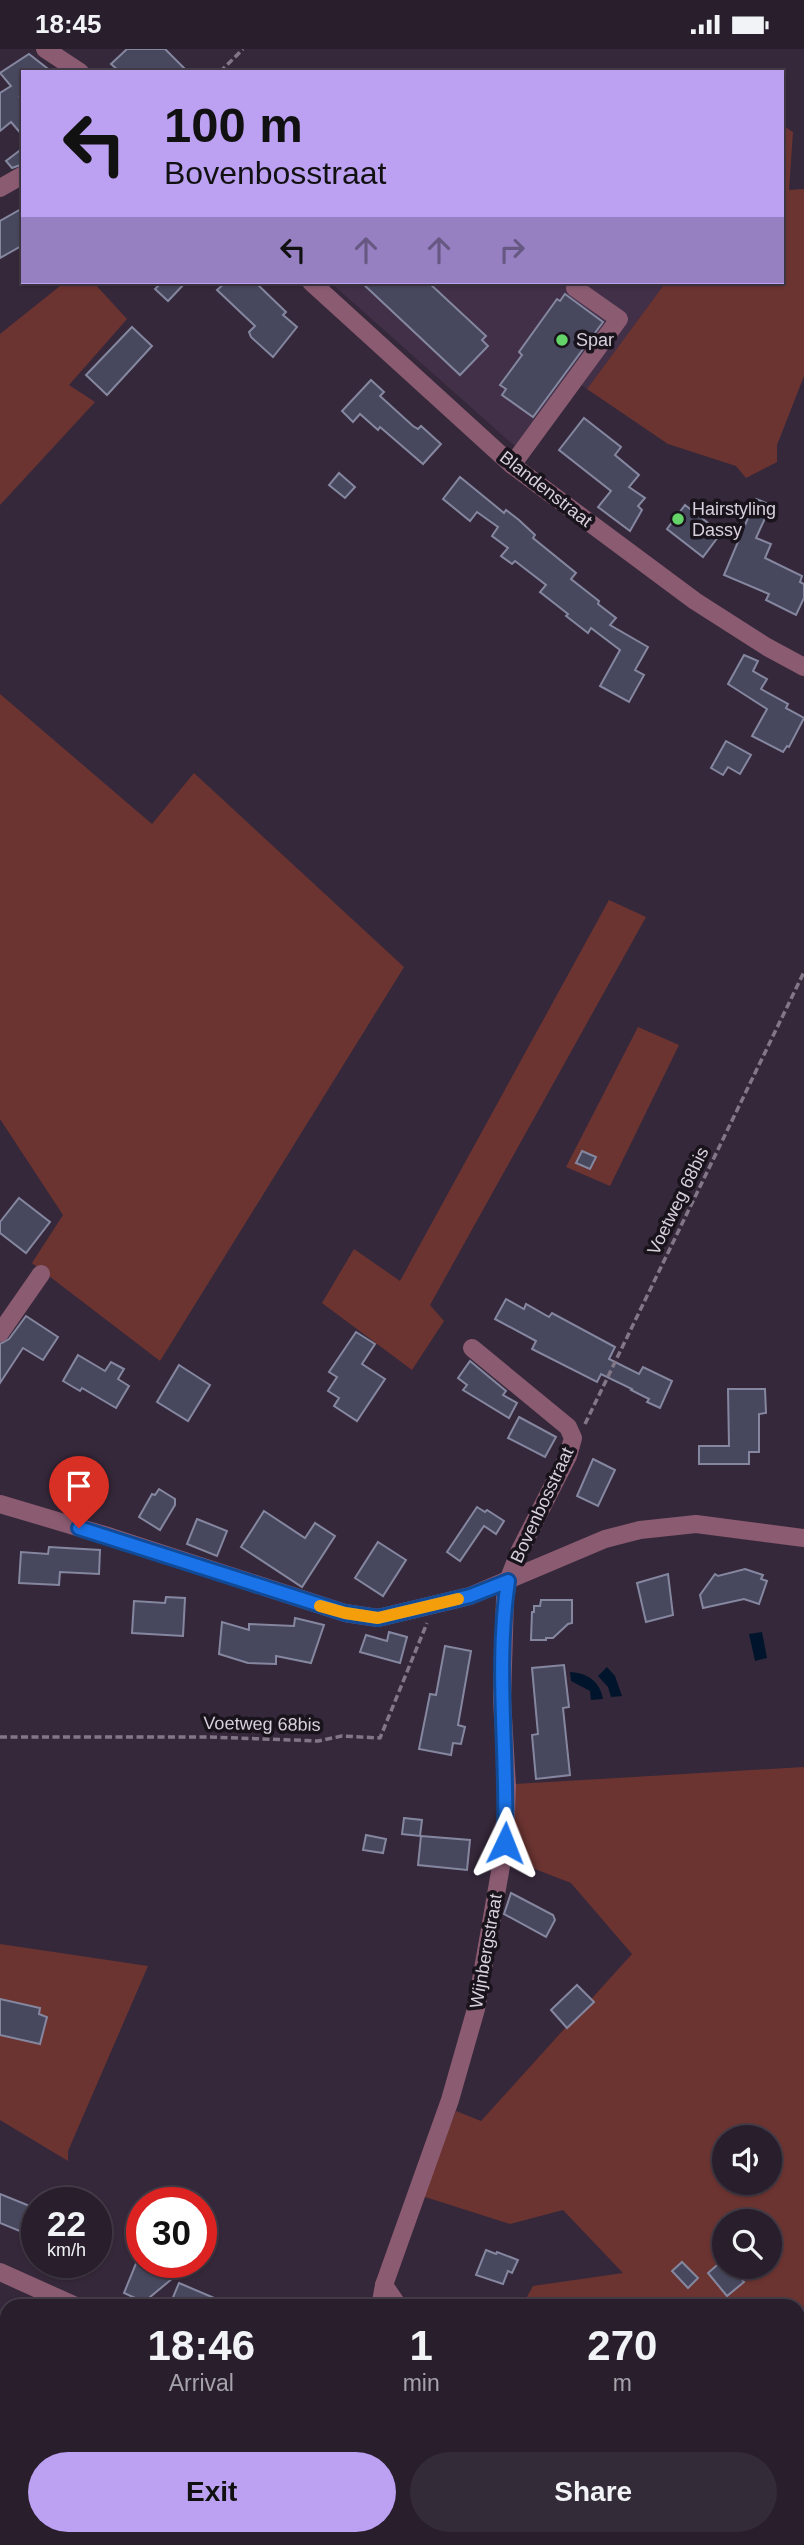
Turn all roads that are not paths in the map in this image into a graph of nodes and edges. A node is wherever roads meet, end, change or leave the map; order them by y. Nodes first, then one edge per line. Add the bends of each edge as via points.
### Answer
1 (45, 49) edge
2 (77, 70) edge
3 (21, 176) edge
4 (0, 188) edge
5 (315, 284) edge
6 (575, 288) dead end
7 (512, 465) junction
8 (804, 667) edge
9 (41, 1274) dead end
10 (0, 1333) edge
11 (472, 1348) dead end
12 (0, 1504) edge
13 (804, 1538) edge
14 (508, 1581) junction
15 (0, 2272) edge
16 (384, 2285) junction
17 (60, 2299) edge
18 (381, 2299) edge
19 (394, 2299) edge

1 - 2 street
3 - 4 street
5 - 7 street, Blandenstraat
6 - 7 street via 619,319
7 - 8 street, Blandenstraat via 695,601
9 - 10 street
11 - 14 street, Bovenbosstraat via 568,1427 573,1439
12 - 14 street, Bovenbosstraat via 345,1613 378,1618 470,1596
13 - 14 street, Bovenbosstraat via 718,1525 640,1530 604,1539
14 - 16 street, Wijnbergstraat via 502,1699 505,1843 472,2022 450,2100
15 - 17 street
16 - 18 street, Wijnbergstraat
16 - 19 street

